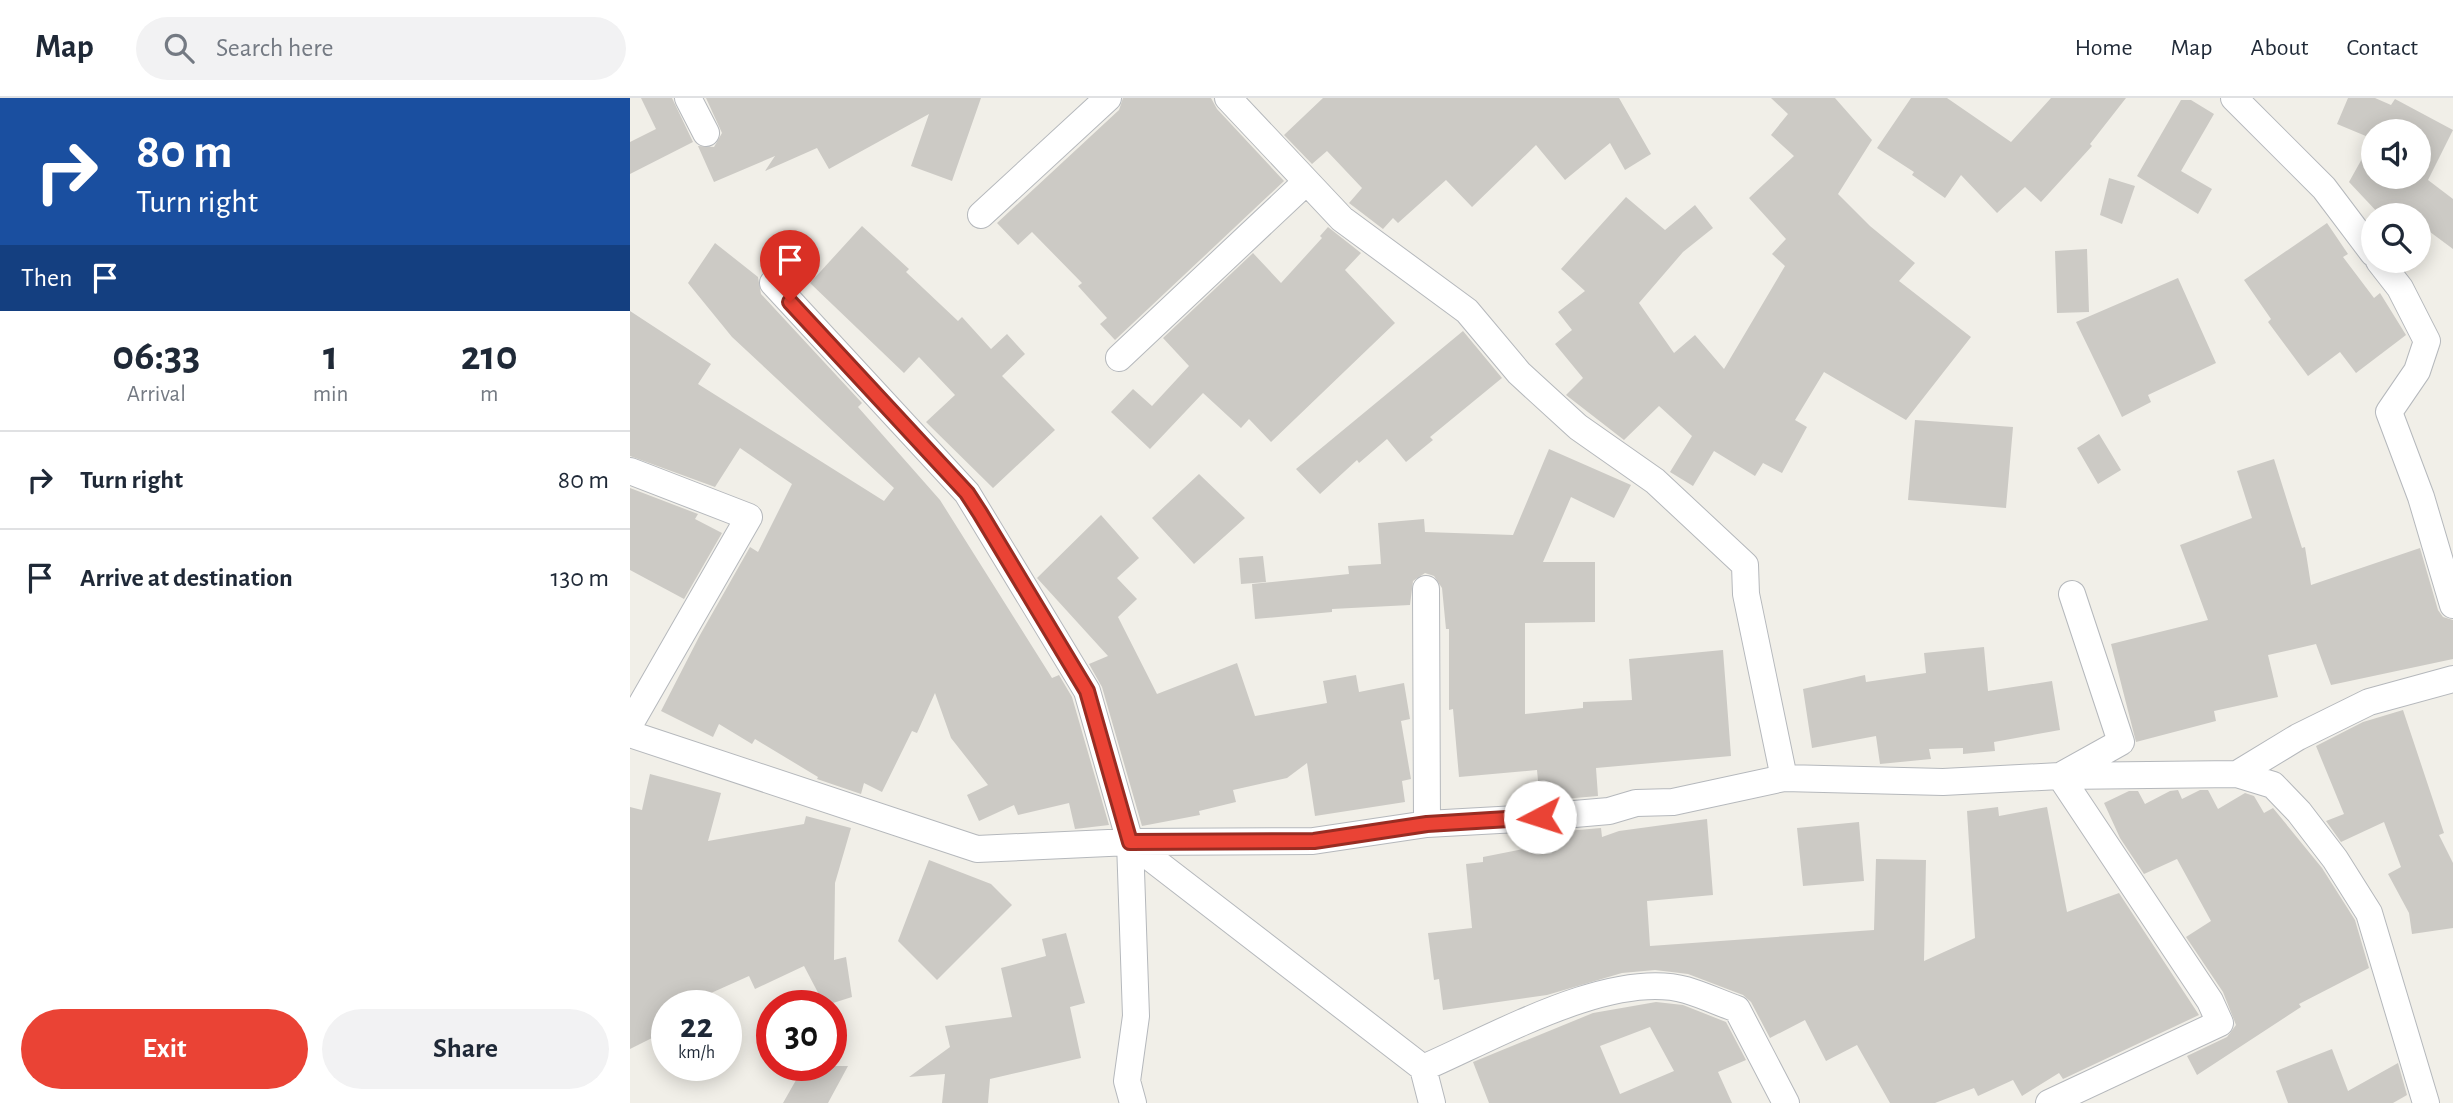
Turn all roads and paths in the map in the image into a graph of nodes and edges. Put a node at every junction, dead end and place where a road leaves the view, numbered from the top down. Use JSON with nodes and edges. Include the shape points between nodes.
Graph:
{"nodes":[{"id":1,"x":688,"y":98,"type":"edge"},
{"id":2,"x":1108,"y":98,"type":"edge"},
{"id":3,"x":1228,"y":98,"type":"edge"},
{"id":4,"x":2234,"y":98,"type":"edge"},
{"id":5,"x":706,"y":133,"type":"dead end"},
{"id":6,"x":1307,"y":182,"type":"junction"},
{"id":7,"x":981,"y":215,"type":"dead end"},
{"id":8,"x":2361,"y":237,"type":"edge"},
{"id":9,"x":2388,"y":273,"type":"edge"},
{"id":10,"x":773,"y":283,"type":"dead end"},
{"id":11,"x":1119,"y":358,"type":"dead end"},
{"id":12,"x":630,"y":471,"type":"edge"},
{"id":13,"x":1426,"y":589,"type":"dead end"},
{"id":14,"x":2072,"y":594,"type":"dead end"},
{"id":15,"x":2453,"y":605,"type":"edge"},
{"id":16,"x":2453,"y":678,"type":"edge"},
{"id":17,"x":630,"y":724,"type":"edge"},
{"id":18,"x":630,"y":734,"type":"edge"},
{"id":19,"x":2237,"y":774,"type":"junction"},
{"id":20,"x":2060,"y":776,"type":"junction"},
{"id":21,"x":1784,"y":778,"type":"junction"},
{"id":22,"x":1427,"y":824,"type":"junction"},
{"id":23,"x":1130,"y":842,"type":"junction"},
{"id":24,"x":1423,"y":1068,"type":"junction"},
{"id":25,"x":1130,"y":1092,"type":"edge"},
{"id":26,"x":1110,"y":1103,"type":"edge"},
{"id":27,"x":1432,"y":1103,"type":"edge"},
{"id":28,"x":1786,"y":1103,"type":"edge"},
{"id":29,"x":2049,"y":1103,"type":"edge"},
{"id":30,"x":2426,"y":1103,"type":"edge"}],
"edges":[{"from":1,"to":5,"type":"street"},
{"from":2,"to":7,"type":"street"},
{"from":3,"to":6,"type":"street"},
{"from":4,"to":8,"type":"street","via":[[2324,188]]},
{"from":6,"to":11,"type":"street"},
{"from":6,"to":21,"type":"street","via":[[1342,219],[1467,312],[1520,373],[1578,427],[1655,481],[1745,565],[1745,594]]},
{"from":9,"to":15,"type":"street","via":[[2427,341],[2417,371],[2389,412],[2421,497]]},
{"from":10,"to":23,"type":"street","via":[[974,504],[1087,691]]},
{"from":12,"to":17,"type":"street","via":[[749,517]]},
{"from":13,"to":22,"type":"street"},
{"from":14,"to":20,"type":"street","via":[[2121,742]]},
{"from":16,"to":19,"type":"street","via":[[2370,702]]},
{"from":18,"to":23,"type":"street","via":[[977,849]]},
{"from":19,"to":20,"type":"street"},
{"from":19,"to":30,"type":"street","via":[[2273,785],[2299,812],[2369,912]]},
{"from":20,"to":21,"type":"street","via":[[1943,782]]},
{"from":20,"to":29,"type":"street","via":[[2210,1001],[2220,1024]]},
{"from":21,"to":22,"type":"street","via":[[1609,811]]},
{"from":22,"to":23,"type":"street","via":[[1314,841]]},
{"from":23,"to":24,"type":"street"},
{"from":23,"to":25,"type":"street","via":[[1136,1016]]},
{"from":24,"to":27,"type":"street"},
{"from":24,"to":28,"type":"street","via":[[1592,995],[1632,986],[1685,989],[1737,1009]]},
{"from":25,"to":26,"type":"street"}]}
